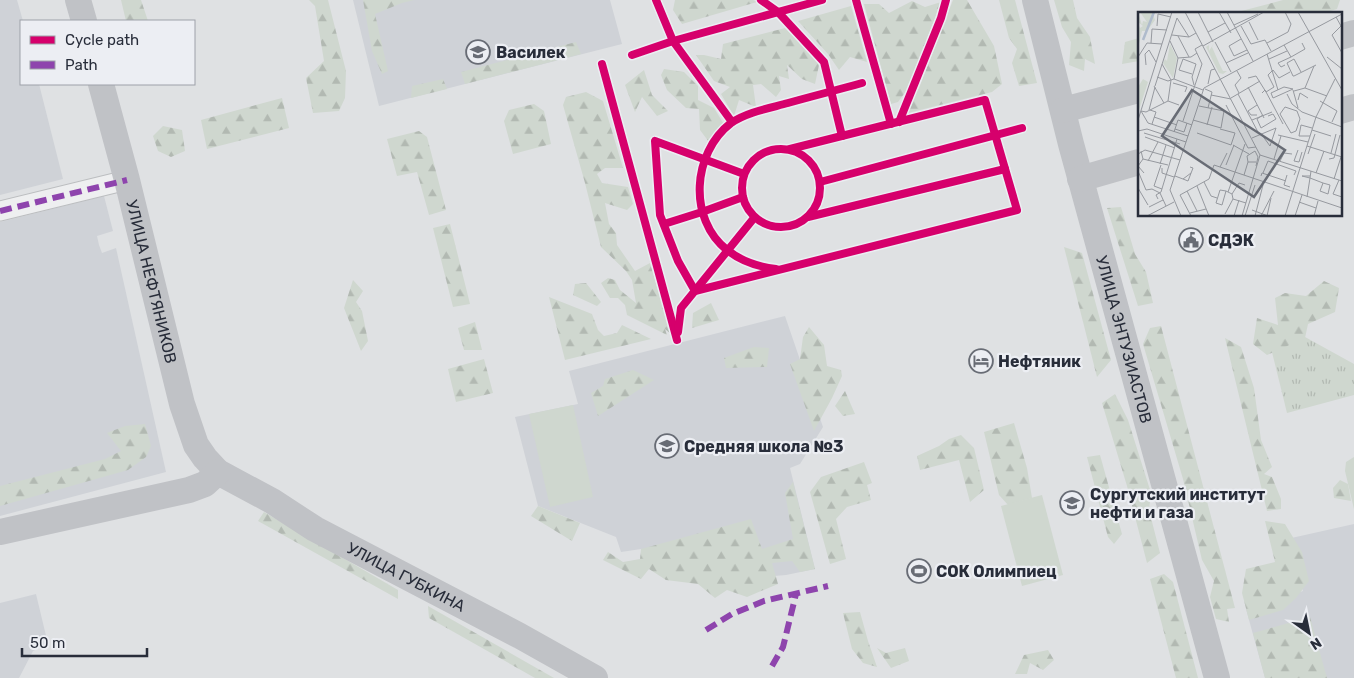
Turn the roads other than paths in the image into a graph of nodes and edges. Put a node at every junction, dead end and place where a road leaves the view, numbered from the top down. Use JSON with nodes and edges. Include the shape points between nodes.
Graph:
{"nodes":[{"id":1,"x":78,"y":0,"type":"edge"},
{"id":2,"x":1035,"y":0,"type":"edge"},
{"id":3,"x":84,"y":20,"type":"edge"},
{"id":4,"x":101,"y":85,"type":"edge"},
{"id":5,"x":1138,"y":90,"type":"edge"},
{"id":6,"x":1063,"y":110,"type":"junction"},
{"id":7,"x":1138,"y":162,"type":"edge"},
{"id":8,"x":1080,"y":179,"type":"junction"},
{"id":9,"x":127,"y":180,"type":"junction"},
{"id":10,"x":0,"y":211,"type":"edge"},
{"id":11,"x":218,"y":472,"type":"junction"},
{"id":12,"x":0,"y":532,"type":"edge"},
{"id":13,"x":595,"y":678,"type":"edge"},
{"id":14,"x":1217,"y":678,"type":"edge"}],
"edges":[{"from":1,"to":3,"type":"main road"},
{"from":2,"to":6,"type":"main road","name":"УЛИЦА ЭНТУЗИАСТОВ"},
{"from":4,"to":9,"type":"main road","name":"УЛИЦА НЕФТЯНИКОВ"},
{"from":5,"to":6,"type":"main road"},
{"from":6,"to":8,"type":"main road","name":"УЛИЦА ЭНТУЗИАСТОВ"},
{"from":7,"to":8,"type":"main road"},
{"from":8,"to":14,"type":"main road","name":"УЛИЦА ЭНТУЗИАСТОВ"},
{"from":9,"to":10,"type":"street"},
{"from":9,"to":11,"type":"main road","name":"УЛИЦА НЕФТЯНИКОВ","via":[[182,404],[196,445]]},
{"from":11,"to":12,"type":"main road","via":[[205,484],[189,490]]},
{"from":11,"to":13,"type":"main road","name":"УЛИЦА ГУБКИНА","via":[[315,529]]}]}
